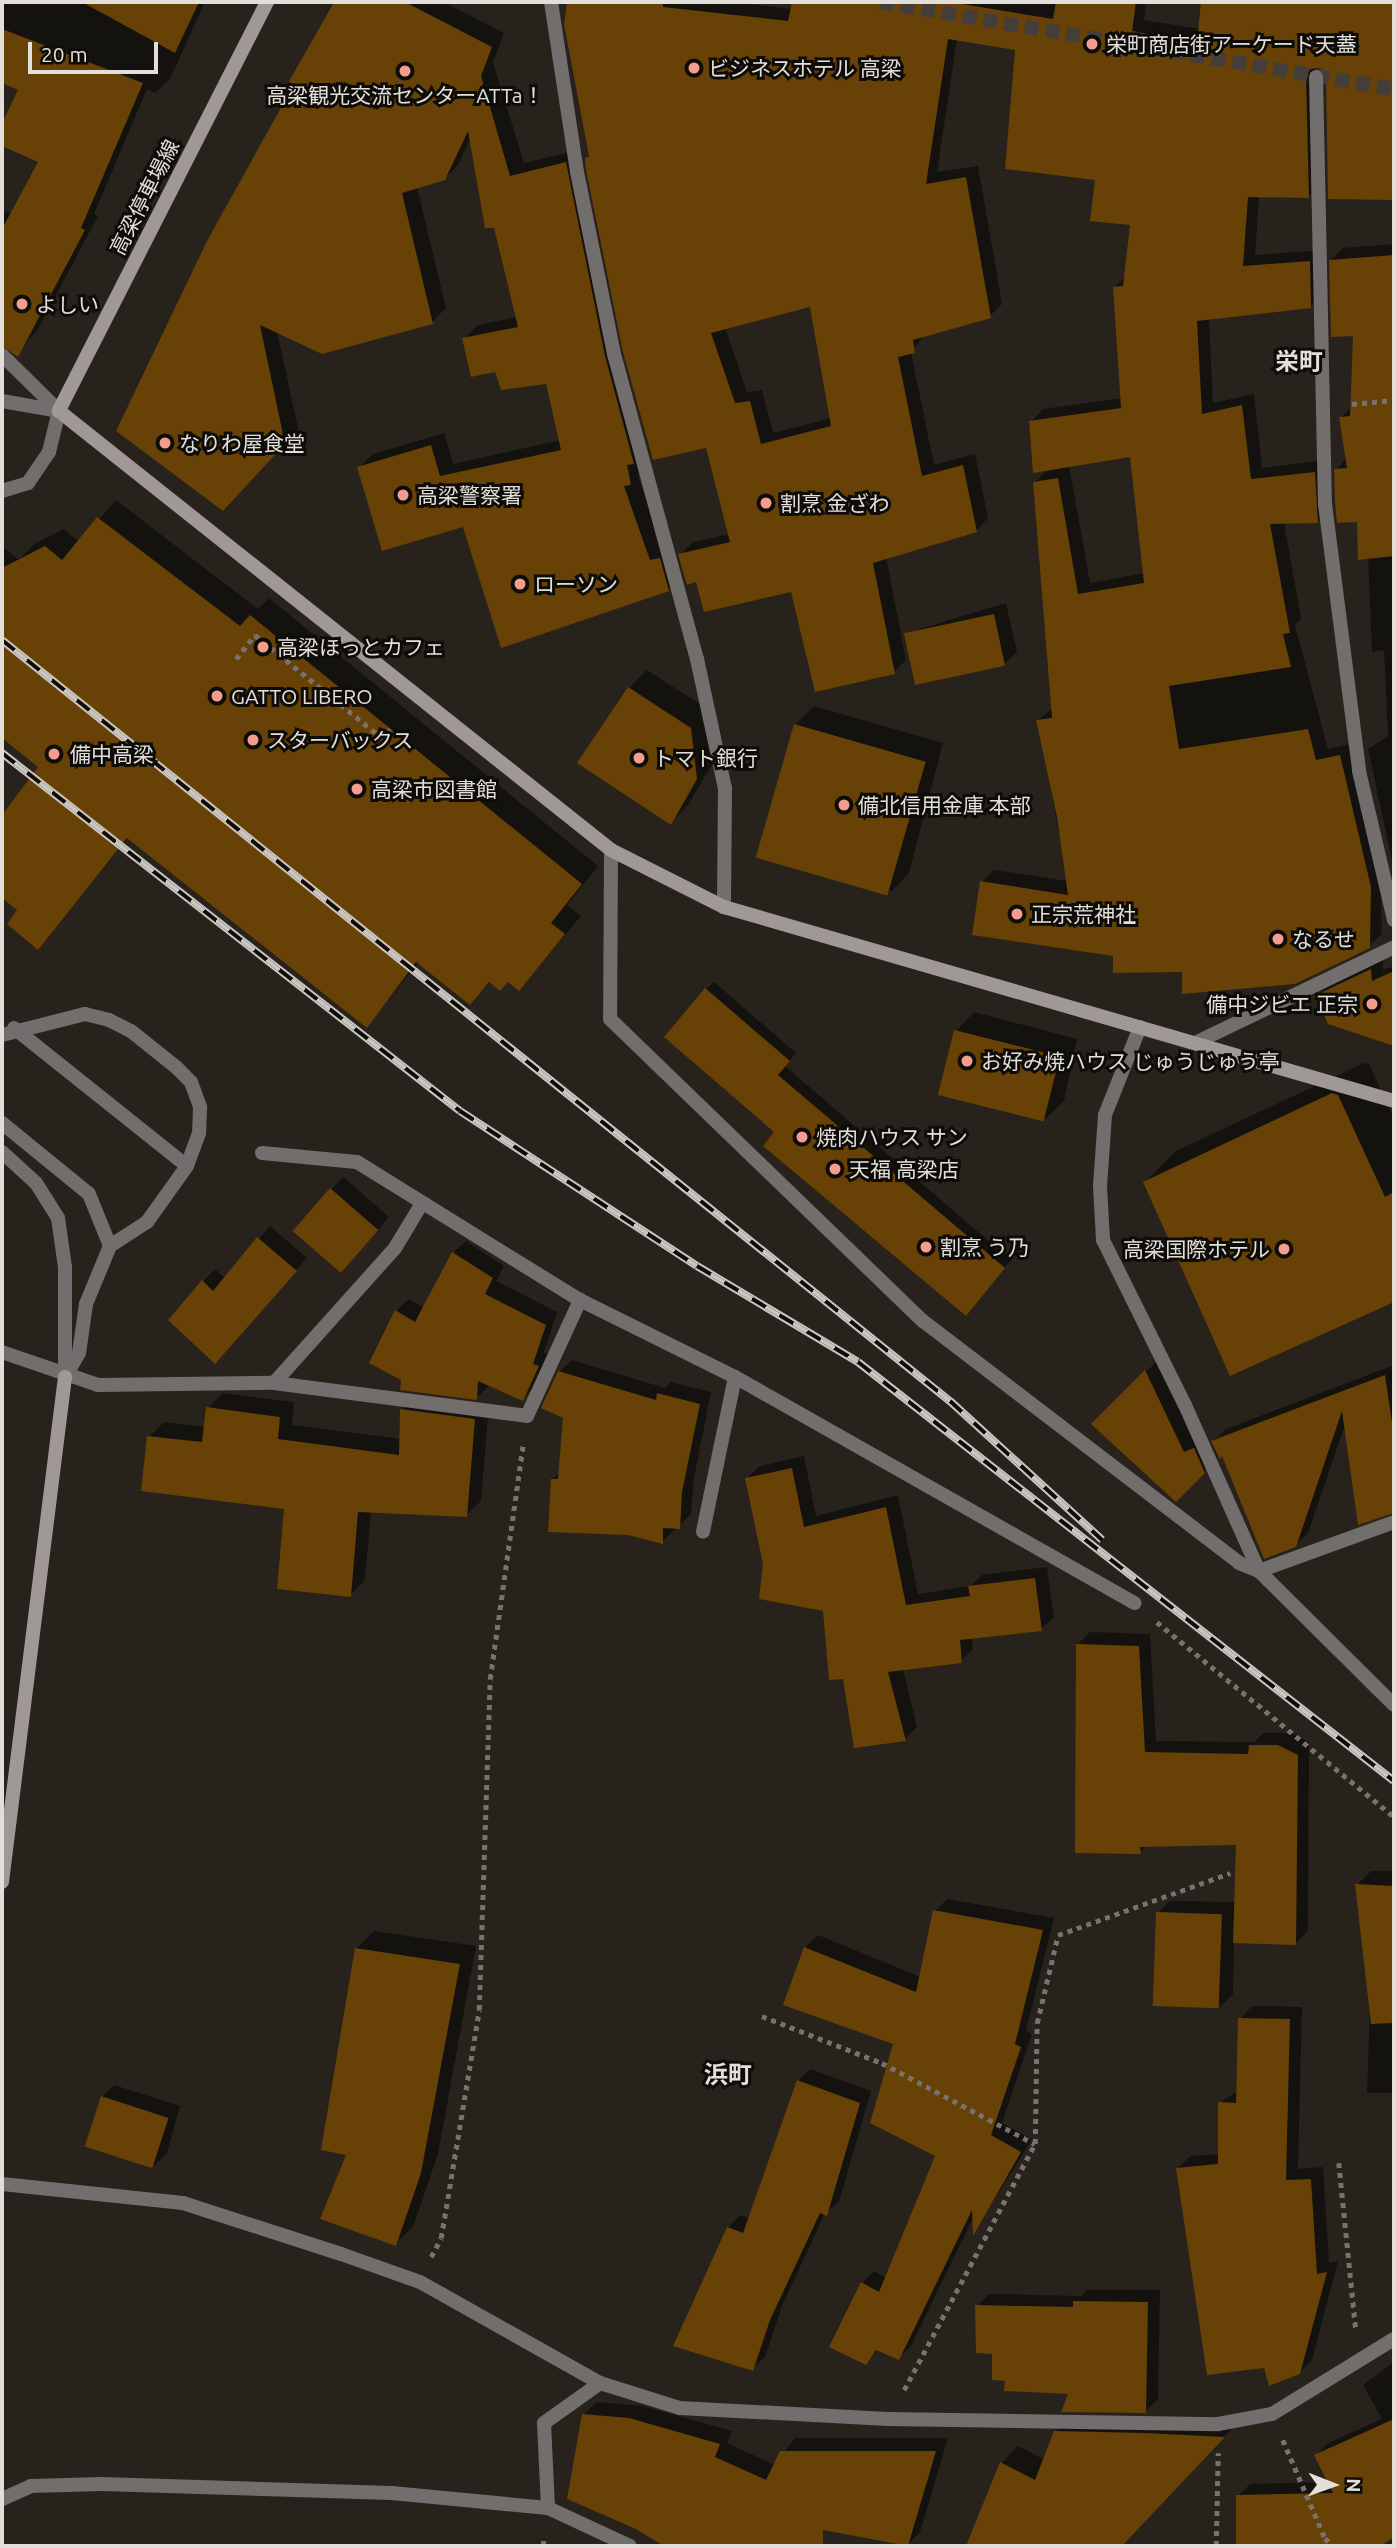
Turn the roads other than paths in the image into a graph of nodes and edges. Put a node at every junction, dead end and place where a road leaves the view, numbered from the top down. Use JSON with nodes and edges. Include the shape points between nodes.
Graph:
{"nodes":[{"id":1,"x":267,"y":2,"type":"edge"},
{"id":2,"x":551,"y":2,"type":"edge"},
{"id":3,"x":1316,"y":77,"type":"dead end"},
{"id":4,"x":2,"y":355,"type":"edge"},
{"id":5,"x":2,"y":401,"type":"edge"},
{"id":6,"x":59,"y":411,"type":"junction"},
{"id":7,"x":2,"y":491,"type":"edge"},
{"id":8,"x":611,"y":850,"type":"junction"},
{"id":9,"x":724,"y":907,"type":"junction"},
{"id":10,"x":1394,"y":920,"type":"edge"},
{"id":11,"x":1394,"y":947,"type":"edge"},
{"id":12,"x":1140,"y":1027,"type":"junction"},
{"id":13,"x":8,"y":1031,"type":"edge"},
{"id":14,"x":1197,"y":1042,"type":"junction"},
{"id":15,"x":1394,"y":1101,"type":"edge"},
{"id":16,"x":2,"y":1124,"type":"edge"},
{"id":17,"x":2,"y":1152,"type":"edge"},
{"id":18,"x":262,"y":1153,"type":"dead end"},
{"id":19,"x":187,"y":1166,"type":"junction"},
{"id":20,"x":421,"y":1205,"type":"junction"},
{"id":21,"x":110,"y":1246,"type":"junction"},
{"id":22,"x":580,"y":1300,"type":"junction"},
{"id":23,"x":2,"y":1352,"type":"edge"},
{"id":24,"x":65,"y":1377,"type":"junction"},
{"id":25,"x":735,"y":1377,"type":"junction"},
{"id":26,"x":274,"y":1383,"type":"junction"},
{"id":27,"x":1394,"y":1522,"type":"edge"},
{"id":28,"x":704,"y":1532,"type":"dead end"},
{"id":29,"x":1258,"y":1571,"type":"junction"},
{"id":30,"x":1134,"y":1603,"type":"road end"},
{"id":31,"x":1394,"y":1705,"type":"edge"},
{"id":32,"x":2,"y":1882,"type":"edge"},
{"id":33,"x":2,"y":2184,"type":"edge"},
{"id":34,"x":1394,"y":2339,"type":"edge"},
{"id":35,"x":600,"y":2383,"type":"junction"},
{"id":36,"x":2,"y":2499,"type":"edge"},
{"id":37,"x":548,"y":2508,"type":"junction"},
{"id":38,"x":630,"y":2546,"type":"edge"}],
"edges":[{"from":1,"to":6,"type":"street","name":"高梁停車場線"},
{"from":2,"to":9,"type":"street","via":[[572,146],[614,354],[697,659],[725,788]]},
{"from":3,"to":10,"type":"street","via":[[1325,504],[1359,772]]},
{"from":4,"to":6,"type":"street"},
{"from":5,"to":6,"type":"street"},
{"from":6,"to":7,"type":"street","via":[[49,452],[28,484]]},
{"from":6,"to":8,"type":"street"},
{"from":8,"to":9,"type":"street"},
{"from":8,"to":29,"type":"street","via":[[610,1019],[923,1321],[1238,1563]]},
{"from":9,"to":12,"type":"street"},
{"from":11,"to":14,"type":"street"},
{"from":12,"to":14,"type":"street"},
{"from":12,"to":29,"type":"street","via":[[1105,1115],[1100,1186],[1103,1240],[1185,1405]]},
{"from":13,"to":19,"type":"street"},
{"from":13,"to":19,"type":"street","via":[[85,1014],[131,1031],[191,1082],[200,1107],[199,1133]]},
{"from":14,"to":15,"type":"street"},
{"from":16,"to":21,"type":"street","via":[[89,1194]]},
{"from":17,"to":24,"type":"street","via":[[36,1183],[58,1218],[65,1267]]},
{"from":18,"to":20,"type":"street","via":[[357,1161]]},
{"from":19,"to":21,"type":"street","via":[[147,1222]]},
{"from":20,"to":22,"type":"street"},
{"from":20,"to":26,"type":"street","via":[[395,1248]]},
{"from":21,"to":24,"type":"street","via":[[86,1304],[79,1353]]},
{"from":22,"to":25,"type":"street"},
{"from":22,"to":26,"type":"street","via":[[527,1416]]},
{"from":23,"to":24,"type":"street"},
{"from":24,"to":26,"type":"street","via":[[98,1385]]},
{"from":24,"to":32,"type":"street"},
{"from":25,"to":28,"type":"street"},
{"from":25,"to":30,"type":"street"},
{"from":27,"to":29,"type":"street"},
{"from":29,"to":31,"type":"street"},
{"from":33,"to":35,"type":"street","via":[[183,2203],[420,2282]]},
{"from":34,"to":35,"type":"street","via":[[1272,2414],[1219,2424],[888,2419],[680,2408]]},
{"from":35,"to":37,"type":"street","via":[[544,2423]]},
{"from":36,"to":37,"type":"street","via":[[31,2486],[115,2484],[392,2493]]},
{"from":37,"to":38,"type":"street"}]}
